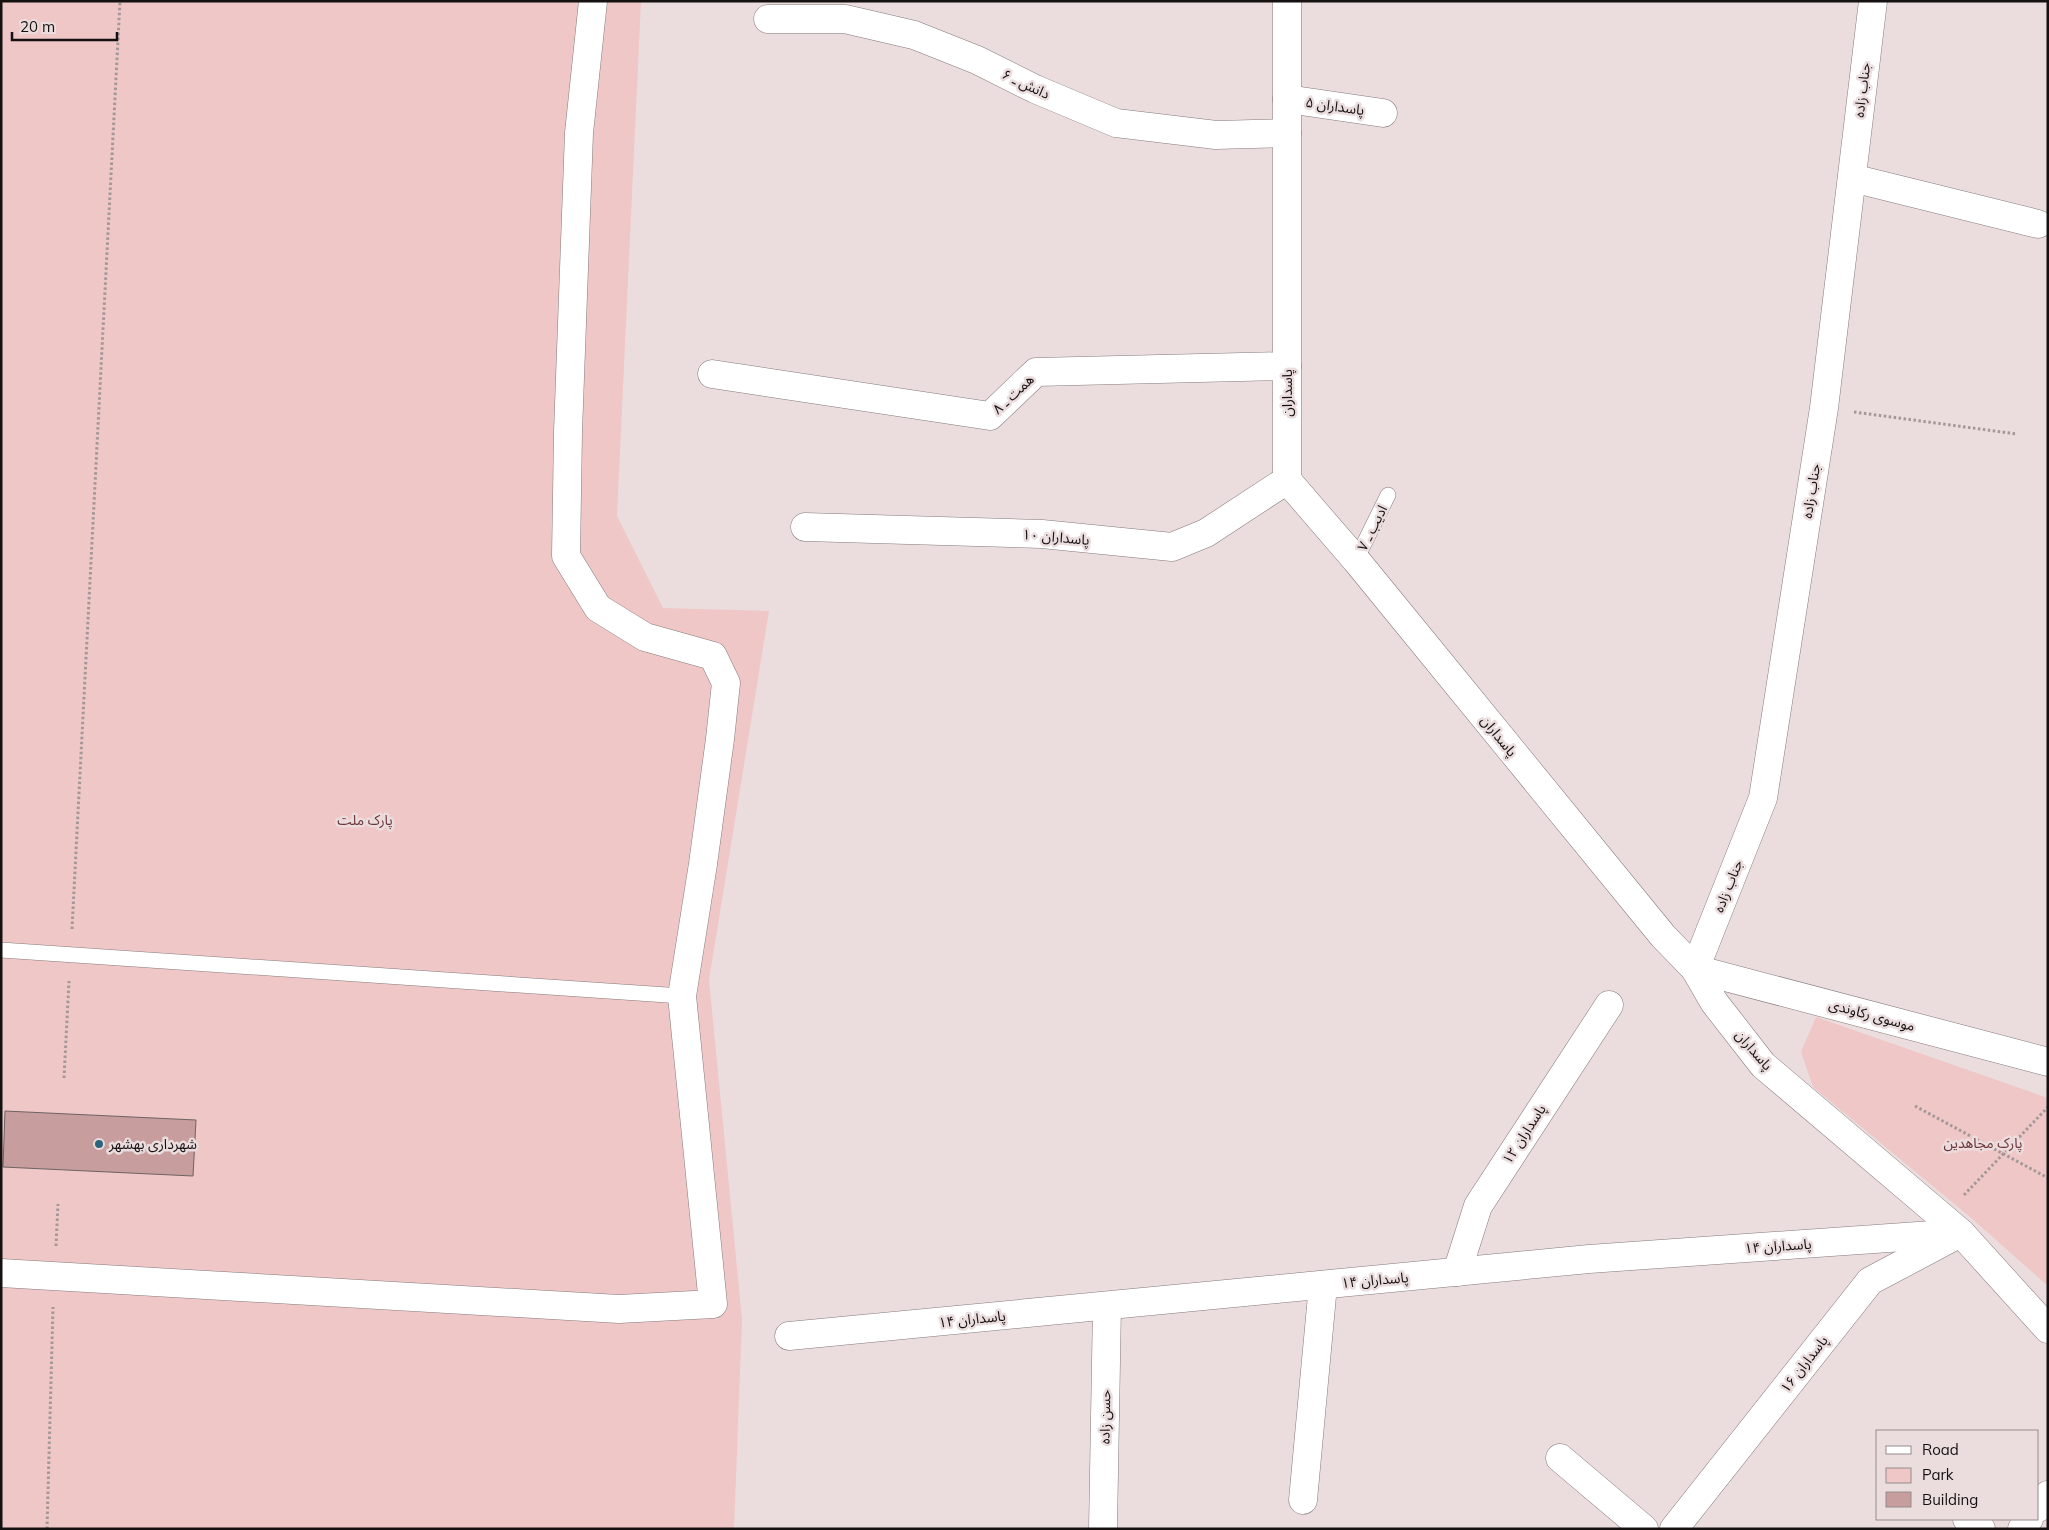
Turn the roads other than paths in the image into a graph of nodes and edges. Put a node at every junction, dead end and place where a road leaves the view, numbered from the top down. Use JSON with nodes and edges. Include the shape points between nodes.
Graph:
{"nodes":[{"id":1,"x":593,"y":1,"type":"edge"},
{"id":2,"x":1287,"y":1,"type":"edge"},
{"id":3,"x":1873,"y":1,"type":"edge"},
{"id":4,"x":768,"y":19,"type":"dead end"},
{"id":5,"x":1287,"y":99,"type":"junction"},
{"id":6,"x":1383,"y":113,"type":"dead end"},
{"id":7,"x":1287,"y":133,"type":"junction"},
{"id":8,"x":1852,"y":178,"type":"junction"},
{"id":9,"x":2038,"y":224,"type":"dead end"},
{"id":10,"x":1287,"y":366,"type":"junction"},
{"id":11,"x":712,"y":374,"type":"dead end"},
{"id":12,"x":1287,"y":480,"type":"junction"},
{"id":13,"x":1388,"y":495,"type":"dead end"},
{"id":14,"x":805,"y":527,"type":"dead end"},
{"id":15,"x":1356,"y":560,"type":"junction"},
{"id":16,"x":1,"y":950,"type":"edge"},
{"id":17,"x":1695,"y":969,"type":"junction"},
{"id":18,"x":682,"y":996,"type":"junction"},
{"id":19,"x":1609,"y":1005,"type":"dead end"},
{"id":20,"x":2046,"y":1058,"type":"edge"},
{"id":21,"x":1952,"y":1225,"type":"junction"},
{"id":22,"x":1458,"y":1272,"type":"junction"},
{"id":23,"x":1,"y":1273,"type":"edge"},
{"id":24,"x":1323,"y":1285,"type":"junction"},
{"id":25,"x":1107,"y":1306,"type":"junction"},
{"id":26,"x":2048,"y":1329,"type":"edge"},
{"id":27,"x":789,"y":1336,"type":"dead end"},
{"id":28,"x":1560,"y":1458,"type":"dead end"},
{"id":29,"x":2048,"y":1495,"type":"edge"},
{"id":30,"x":1303,"y":1500,"type":"dead end"},
{"id":31,"x":2039,"y":1507,"type":"edge"},
{"id":32,"x":1968,"y":1520,"type":"edge"},
{"id":33,"x":1103,"y":1529,"type":"edge"},
{"id":34,"x":1644,"y":1529,"type":"edge"},
{"id":35,"x":1674,"y":1529,"type":"edge"},
{"id":36,"x":1980,"y":1529,"type":"edge"}],
"edges":[{"from":1,"to":18,"type":"street","via":[[579,133],[566,556],[598,608],[645,637],[713,656],[726,682]]},
{"from":2,"to":5,"type":"street","name":"پاسداران"},
{"from":3,"to":8,"type":"street","name":"جناب زاده"},
{"from":4,"to":7,"type":"street","name":"دانش ـ ۶","via":[[846,19],[914,35],[1116,123],[1216,135]]},
{"from":5,"to":6,"type":"street","name":"پاسداران ۵"},
{"from":5,"to":7,"type":"street","name":"پاسداران"},
{"from":7,"to":10,"type":"street","name":"پاسداران"},
{"from":8,"to":9,"type":"street"},
{"from":8,"to":17,"type":"street","name":"جناب زاده","via":[[1824,408],[1762,798]]},
{"from":10,"to":11,"type":"street","name":"همت ـ ۸","via":[[1036,372],[990,416]]},
{"from":10,"to":12,"type":"street","name":"پاسداران"},
{"from":12,"to":14,"type":"street","name":"پاسداران ۱۰","via":[[1206,533],[1172,547],[1042,534]]},
{"from":12,"to":15,"type":"street","name":"پاسداران"},
{"from":13,"to":15,"type":"lane","name":"ادیب ـ ۷"},
{"from":15,"to":17,"type":"street","name":"پاسداران","via":[[1663,936]]},
{"from":16,"to":18,"type":"lane"},
{"from":17,"to":20,"type":"street","name":"موسوی رکاوندی"},
{"from":17,"to":21,"type":"street","name":"پاسداران","via":[[1714,1002],[1764,1065]]},
{"from":18,"to":23,"type":"street","via":[[713,1304],[619,1309]]},
{"from":19,"to":22,"type":"street","name":"پاسداران ۱۲","via":[[1478,1206]]},
{"from":21,"to":22,"type":"street","name":"پاسداران ۱۴"},
{"from":21,"to":26,"type":"street","name":"پاسداران"},
{"from":21,"to":35,"type":"street","name":"پاسداران ۱۶","via":[[1870,1281]]},
{"from":22,"to":24,"type":"street","name":"پاسداران ۱۴"},
{"from":24,"to":25,"type":"street","name":"پاسداران ۱۴"},
{"from":24,"to":30,"type":"street"},
{"from":25,"to":27,"type":"street","name":"پاسداران ۱۴"},
{"from":25,"to":33,"type":"street","name":"حسن زاده"},
{"from":28,"to":34,"type":"street"},
{"from":29,"to":31,"type":"street"},
{"from":32,"to":36,"type":"street"}]}
